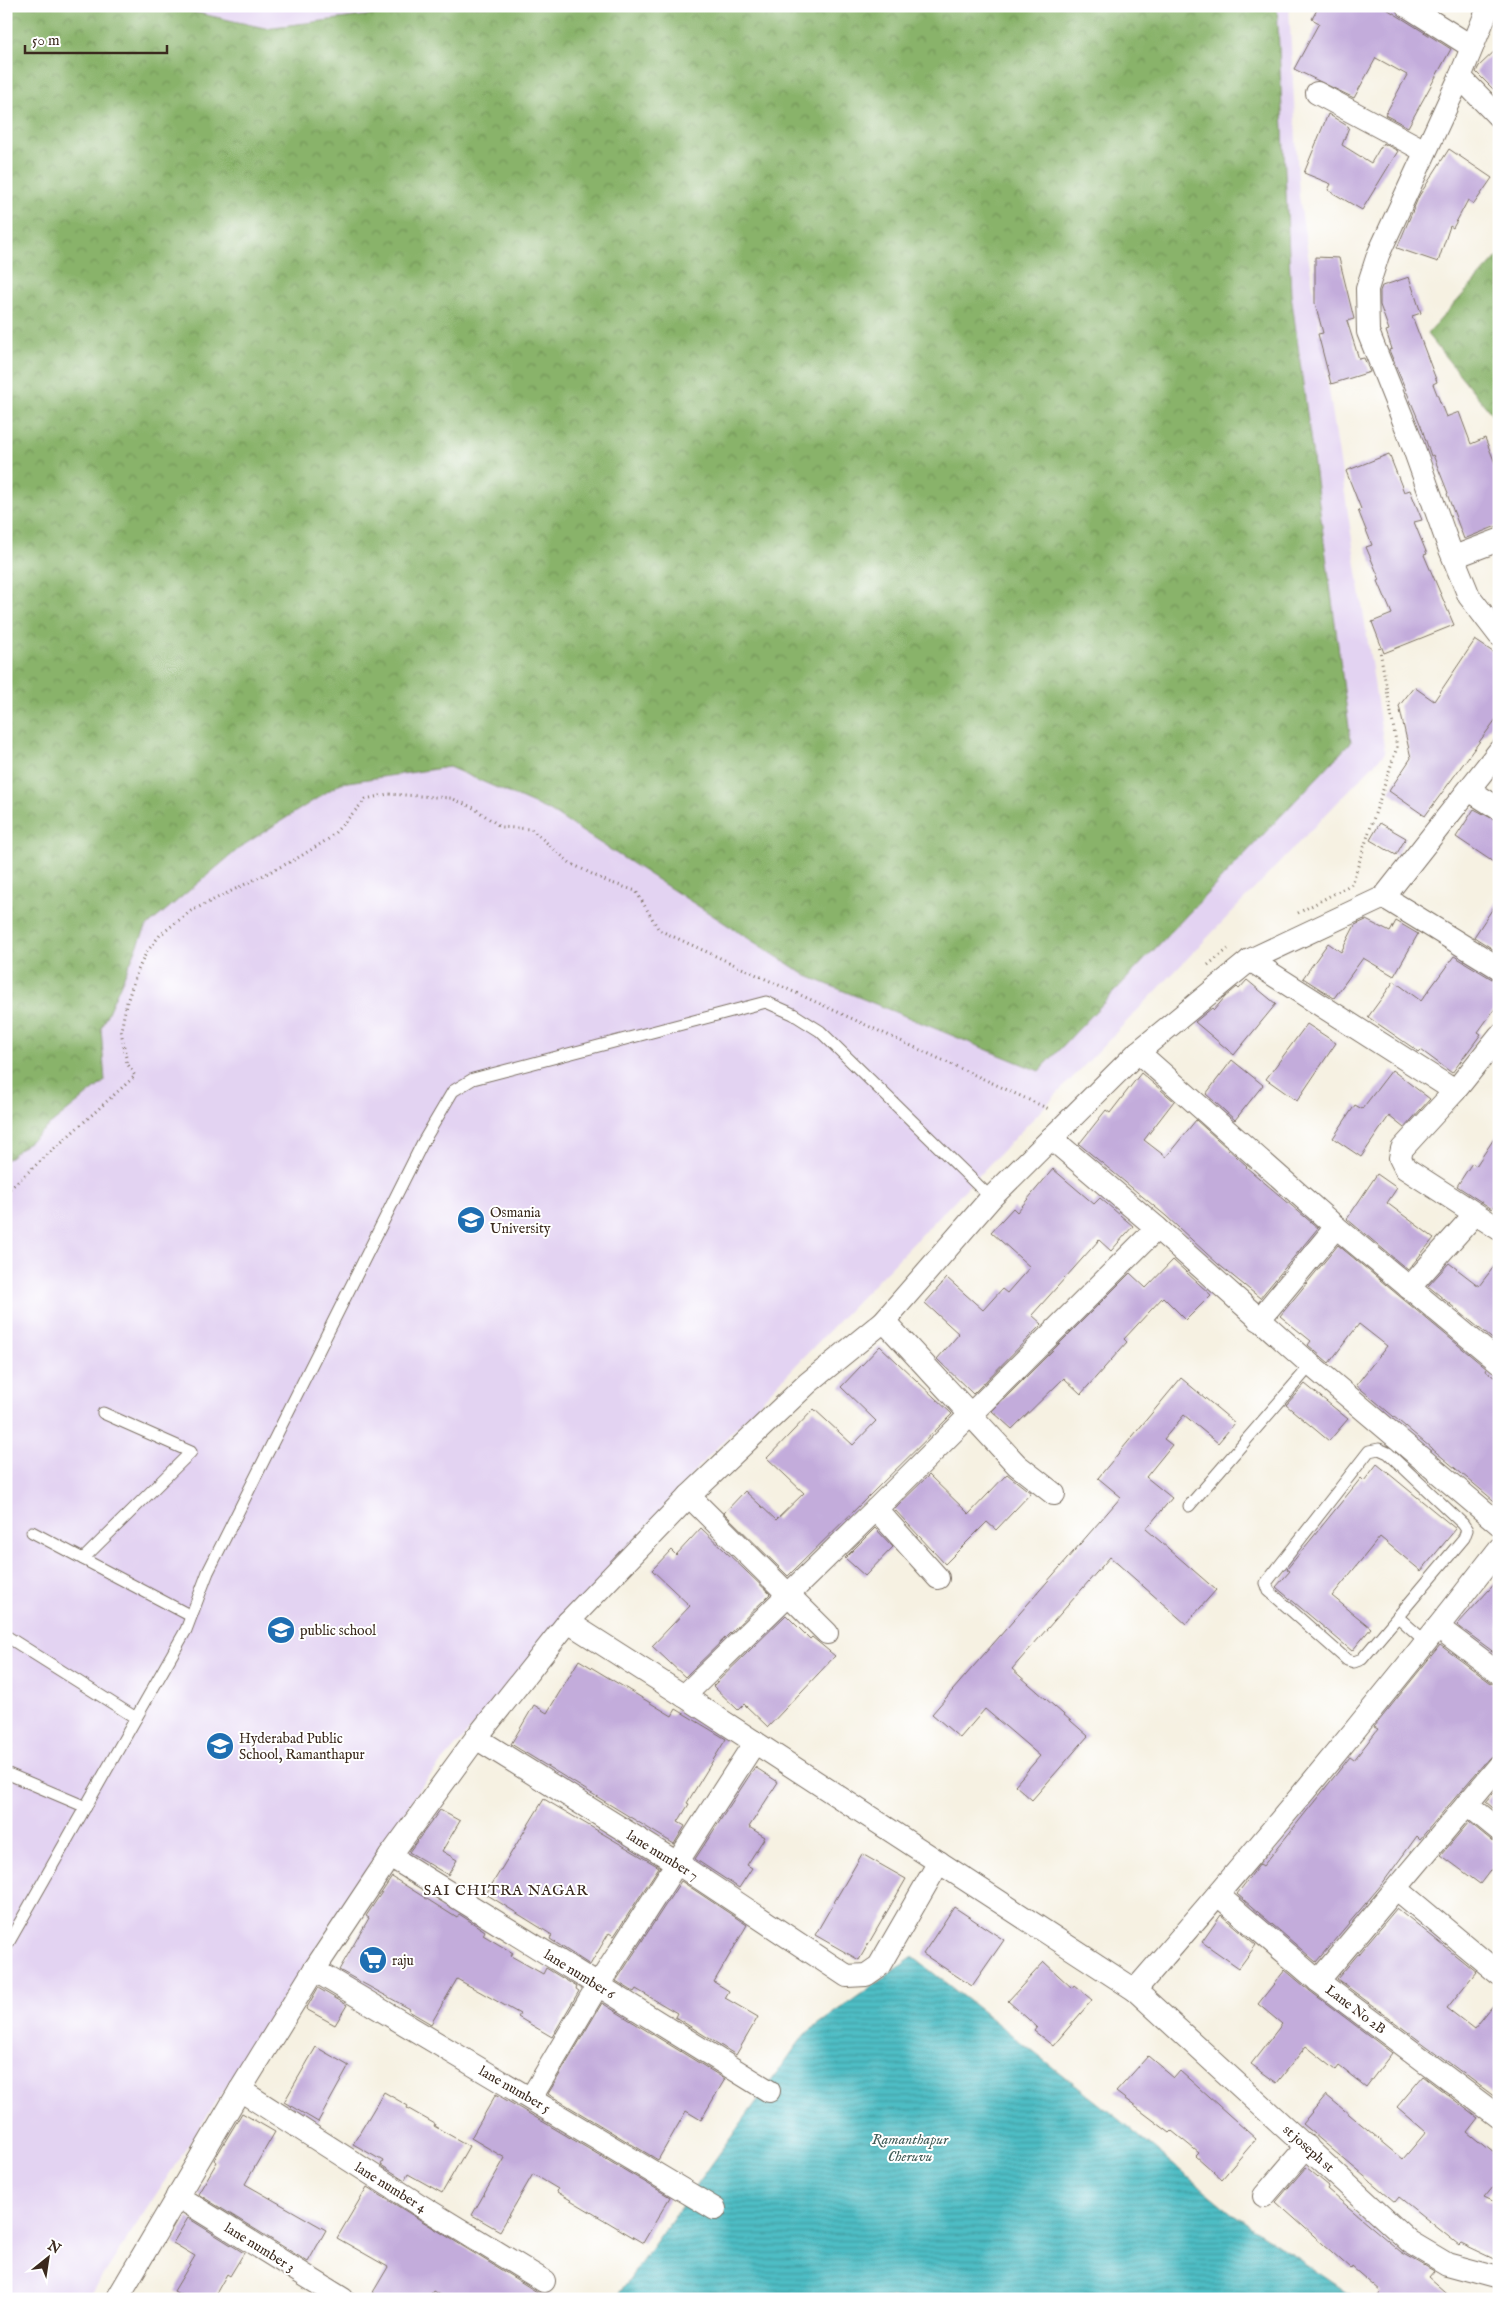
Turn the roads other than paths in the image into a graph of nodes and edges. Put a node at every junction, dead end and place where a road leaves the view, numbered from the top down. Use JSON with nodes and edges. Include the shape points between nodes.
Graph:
{"nodes":[{"id":1,"x":1407,"y":6,"type":"edge"},
{"id":2,"x":1489,"y":6,"type":"edge"},
{"id":3,"x":1472,"y":48,"type":"junction"},
{"id":4,"x":1460,"y":77,"type":"junction"},
{"id":5,"x":1317,"y":93,"type":"dead end"},
{"id":6,"x":1499,"y":117,"type":"edge"},
{"id":7,"x":1425,"y":150,"type":"junction"},
{"id":8,"x":1499,"y":540,"type":"edge"},
{"id":9,"x":1454,"y":557,"type":"junction"},
{"id":10,"x":1499,"y":635,"type":"edge"},
{"id":11,"x":1499,"y":751,"type":"edge"},
{"id":12,"x":1469,"y":790,"type":"junction"},
{"id":13,"x":1499,"y":809,"type":"edge"},
{"id":14,"x":1384,"y":897,"type":"junction"},
{"id":15,"x":1250,"y":960,"type":"junction"},
{"id":16,"x":1499,"y":968,"type":"edge"},
{"id":17,"x":1499,"y":1036,"type":"edge"},
{"id":18,"x":1138,"y":1052,"type":"junction"},
{"id":19,"x":1455,"y":1091,"type":"junction"},
{"id":20,"x":1051,"y":1138,"type":"junction"},
{"id":21,"x":992,"y":1198,"type":"junction"},
{"id":22,"x":1475,"y":1214,"type":"junction"},
{"id":23,"x":1497,"y":1225,"type":"edge"},
{"id":24,"x":1336,"y":1227,"type":"junction"},
{"id":25,"x":1157,"y":1228,"type":"junction"},
{"id":26,"x":1409,"y":1288,"type":"junction"},
{"id":27,"x":1259,"y":1320,"type":"junction"},
{"id":28,"x":884,"y":1321,"type":"junction"},
{"id":29,"x":1498,"y":1361,"type":"edge"},
{"id":30,"x":1311,"y":1365,"type":"junction"},
{"id":31,"x":103,"y":1413,"type":"dead end"},
{"id":32,"x":972,"y":1414,"type":"junction"},
{"id":33,"x":1054,"y":1494,"type":"dead end"},
{"id":34,"x":689,"y":1496,"type":"junction"},
{"id":35,"x":1189,"y":1506,"type":"dead end"},
{"id":36,"x":876,"y":1509,"type":"junction"},
{"id":37,"x":1499,"y":1524,"type":"edge"},
{"id":38,"x":32,"y":1532,"type":"dead end"},
{"id":39,"x":1499,"y":1549,"type":"edge"},
{"id":40,"x":83,"y":1559,"type":"junction"},
{"id":41,"x":938,"y":1578,"type":"dead end"},
{"id":42,"x":789,"y":1593,"type":"junction"},
{"id":43,"x":191,"y":1616,"type":"junction"},
{"id":44,"x":1398,"y":1617,"type":"junction"},
{"id":45,"x":568,"y":1622,"type":"junction"},
{"id":46,"x":827,"y":1633,"type":"dead end"},
{"id":47,"x":1432,"y":1634,"type":"junction"},
{"id":48,"x":6,"y":1636,"type":"edge"},
{"id":49,"x":1499,"y":1673,"type":"edge"},
{"id":50,"x":684,"y":1696,"type":"junction"},
{"id":51,"x":136,"y":1718,"type":"junction"},
{"id":52,"x":476,"y":1738,"type":"junction"},
{"id":53,"x":755,"y":1742,"type":"junction"},
{"id":54,"x":1499,"y":1766,"type":"edge"},
{"id":55,"x":6,"y":1773,"type":"edge"},
{"id":56,"x":1467,"y":1804,"type":"junction"},
{"id":57,"x":86,"y":1807,"type":"junction"},
{"id":58,"x":1499,"y":1830,"type":"edge"},
{"id":59,"x":390,"y":1856,"type":"junction"},
{"id":60,"x":939,"y":1862,"type":"junction"},
{"id":61,"x":677,"y":1863,"type":"junction"},
{"id":62,"x":1397,"y":1889,"type":"junction"},
{"id":63,"x":1218,"y":1895,"type":"junction"},
{"id":64,"x":6,"y":1947,"type":"edge"},
{"id":65,"x":314,"y":1970,"type":"junction"},
{"id":66,"x":1499,"y":1974,"type":"edge"},
{"id":67,"x":1318,"y":1981,"type":"junction"},
{"id":68,"x":598,"y":1985,"type":"junction"},
{"id":69,"x":1134,"y":1990,"type":"junction"},
{"id":70,"x":240,"y":2090,"type":"junction"},
{"id":71,"x":769,"y":2091,"type":"dead end"},
{"id":72,"x":531,"y":2098,"type":"junction"},
{"id":73,"x":1499,"y":2117,"type":"edge"},
{"id":74,"x":1307,"y":2146,"type":"junction"},
{"id":75,"x":176,"y":2196,"type":"junction"},
{"id":76,"x":1264,"y":2196,"type":"dead end"},
{"id":77,"x":715,"y":2209,"type":"dead end"},
{"id":78,"x":1499,"y":2278,"type":"edge"},
{"id":79,"x":544,"y":2281,"type":"dead end"},
{"id":80,"x":117,"y":2299,"type":"edge"},
{"id":81,"x":343,"y":2299,"type":"edge"}],
"edges":[{"from":1,"to":3,"type":"street"},
{"from":2,"to":3,"type":"street"},
{"from":3,"to":4,"type":"street"},
{"from":4,"to":6,"type":"street"},
{"from":4,"to":7,"type":"street"},
{"from":5,"to":7,"type":"street"},
{"from":7,"to":9,"type":"street","via":[[1378,255],[1367,290],[1368,332]]},
{"from":8,"to":9,"type":"street"},
{"from":9,"to":10,"type":"street","via":[[1470,596]]},
{"from":11,"to":12,"type":"street"},
{"from":12,"to":13,"type":"street"},
{"from":12,"to":14,"type":"street"},
{"from":14,"to":15,"type":"street"},
{"from":14,"to":16,"type":"street"},
{"from":15,"to":18,"type":"street"},
{"from":15,"to":19,"type":"street"},
{"from":17,"to":19,"type":"street"},
{"from":18,"to":20,"type":"street"},
{"from":18,"to":24,"type":"street"},
{"from":19,"to":22,"type":"street","via":[[1402,1149],[1400,1158],[1405,1168]]},
{"from":20,"to":21,"type":"street"},
{"from":20,"to":25,"type":"street"},
{"from":21,"to":28,"type":"street"},
{"from":21,"to":43,"type":"lane","via":[[820,1031],[766,1002],[473,1079],[453,1091],[423,1142],[208,1572]]},
{"from":22,"to":23,"type":"street"},
{"from":22,"to":26,"type":"street"},
{"from":24,"to":26,"type":"street"},
{"from":24,"to":27,"type":"street"},
{"from":25,"to":27,"type":"street"},
{"from":25,"to":32,"type":"street"},
{"from":26,"to":29,"type":"street"},
{"from":27,"to":30,"type":"street"},
{"from":28,"to":32,"type":"street"},
{"from":28,"to":34,"type":"street","via":[[808,1383]]},
{"from":30,"to":35,"type":"lane"},
{"from":30,"to":37,"type":"street"},
{"from":31,"to":40,"type":"lane","via":[[191,1452]]},
{"from":32,"to":33,"type":"street","via":[[1017,1465]]},
{"from":32,"to":36,"type":"street"},
{"from":34,"to":42,"type":"street"},
{"from":34,"to":45,"type":"street"},
{"from":36,"to":41,"type":"street"},
{"from":36,"to":42,"type":"street"},
{"from":38,"to":40,"type":"lane"},
{"from":39,"to":47,"type":"street"},
{"from":40,"to":43,"type":"lane"},
{"from":42,"to":46,"type":"street"},
{"from":42,"to":50,"type":"street"},
{"from":43,"to":51,"type":"lane"},
{"from":44,"to":44,"type":"lane","via":[[1464,1538],[1467,1530],[1388,1453],[1379,1449],[1369,1450],[1266,1583],[1270,1592],[1347,1660],[1354,1662],[1362,1659]]},
{"from":44,"to":47,"type":"lane"},
{"from":45,"to":50,"type":"street","name":"st joseph st"},
{"from":45,"to":52,"type":"street"},
{"from":47,"to":49,"type":"street"},
{"from":47,"to":63,"type":"street"},
{"from":48,"to":51,"type":"lane"},
{"from":50,"to":53,"type":"street","name":"st joseph st"},
{"from":51,"to":57,"type":"lane"},
{"from":52,"to":59,"type":"street"},
{"from":52,"to":61,"type":"street","name":"lane number 7"},
{"from":53,"to":60,"type":"street","name":"st joseph st"},
{"from":53,"to":61,"type":"street"},
{"from":54,"to":56,"type":"street"},
{"from":55,"to":57,"type":"lane"},
{"from":56,"to":58,"type":"street"},
{"from":56,"to":62,"type":"street"},
{"from":57,"to":64,"type":"lane"},
{"from":59,"to":65,"type":"street"},
{"from":59,"to":68,"type":"street","name":"lane number 6"},
{"from":60,"to":61,"type":"street","name":"lane number 7","via":[[879,1966],[866,1974],[847,1976]]},
{"from":60,"to":69,"type":"street","name":"st joseph st"},
{"from":61,"to":68,"type":"street"},
{"from":62,"to":66,"type":"street"},
{"from":62,"to":67,"type":"street"},
{"from":63,"to":67,"type":"street","name":"Lane No 2B"},
{"from":63,"to":69,"type":"street"},
{"from":65,"to":70,"type":"street"},
{"from":65,"to":72,"type":"street","name":"lane number 5"},
{"from":67,"to":73,"type":"street","name":"Lane No 2B"},
{"from":68,"to":71,"type":"street","name":"lane number 6"},
{"from":68,"to":72,"type":"street"},
{"from":69,"to":74,"type":"street","name":"st joseph st"},
{"from":70,"to":75,"type":"street"},
{"from":70,"to":79,"type":"street","name":"lane number 4"},
{"from":72,"to":77,"type":"street","name":"lane number 5"},
{"from":74,"to":76,"type":"street"},
{"from":74,"to":78,"type":"street","name":"st joseph st","via":[[1410,2242],[1447,2264]]},
{"from":75,"to":80,"type":"street"},
{"from":75,"to":81,"type":"street","name":"lane number 3"}]}
